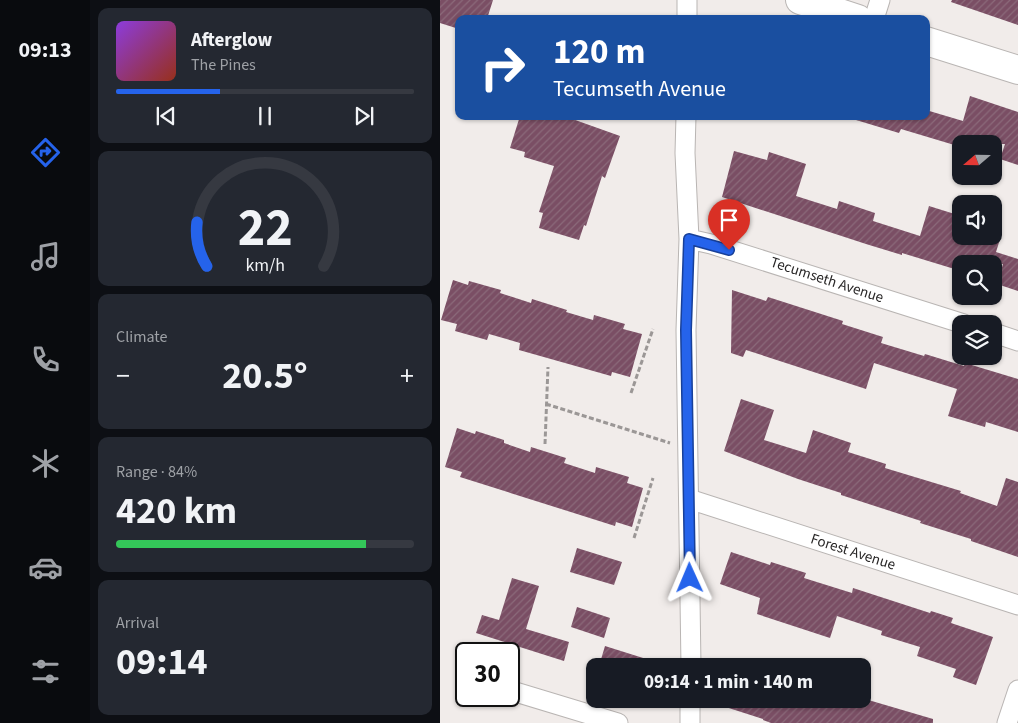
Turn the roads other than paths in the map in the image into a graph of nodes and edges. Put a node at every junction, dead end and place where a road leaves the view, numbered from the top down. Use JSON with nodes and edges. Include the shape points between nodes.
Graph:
{"nodes":[{"id":1,"x":688,"y":0,"type":"edge"},
{"id":2,"x":800,"y":0,"type":"edge"},
{"id":3,"x":880,"y":0,"type":"edge"},
{"id":4,"x":687,"y":15,"type":"edge"},
{"id":5,"x":846,"y":15,"type":"edge"},
{"id":6,"x":875,"y":15,"type":"edge"},
{"id":7,"x":930,"y":42,"type":"edge"},
{"id":8,"x":1018,"y":70,"type":"edge"},
{"id":9,"x":686,"y":120,"type":"edge"},
{"id":10,"x":689,"y":239,"type":"junction"},
{"id":11,"x":952,"y":320,"type":"edge"},
{"id":12,"x":1002,"y":336,"type":"edge"},
{"id":13,"x":1018,"y":341,"type":"edge"},
{"id":14,"x":689,"y":499,"type":"junction"},
{"id":15,"x":1018,"y":605,"type":"edge"},
{"id":16,"x":691,"y":658,"type":"edge"},
{"id":17,"x":1018,"y":690,"type":"edge"},
{"id":18,"x":520,"y":693,"type":"edge"},
{"id":19,"x":690,"y":708,"type":"edge"},
{"id":20,"x":618,"y":723,"type":"edge"},
{"id":21,"x":690,"y":723,"type":"edge"},
{"id":22,"x":1007,"y":723,"type":"edge"}],
"edges":[{"from":1,"to":4,"type":"street"},
{"from":2,"to":5,"type":"main road"},
{"from":3,"to":6,"type":"street"},
{"from":7,"to":8,"type":"main road"},
{"from":9,"to":10,"type":"street"},
{"from":10,"to":11,"type":"street","name":"Tecumseth Avenue"},
{"from":10,"to":14,"type":"street","via":[[686,330]]},
{"from":12,"to":13,"type":"street"},
{"from":14,"to":15,"type":"street","name":"Forest Avenue"},
{"from":14,"to":16,"type":"street"},
{"from":17,"to":22,"type":"street"},
{"from":18,"to":20,"type":"street"},
{"from":19,"to":21,"type":"street"}]}
